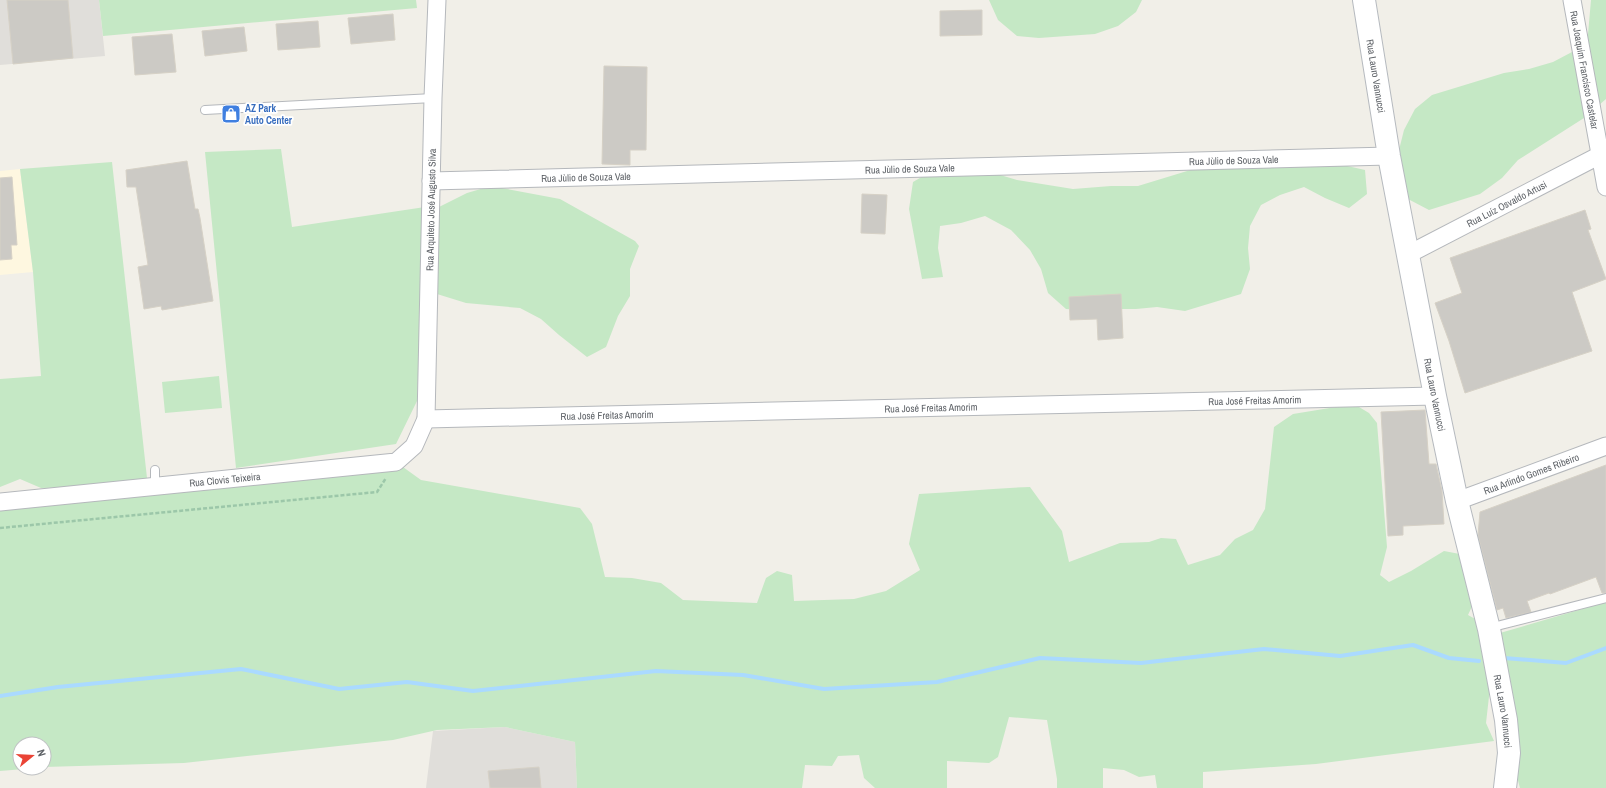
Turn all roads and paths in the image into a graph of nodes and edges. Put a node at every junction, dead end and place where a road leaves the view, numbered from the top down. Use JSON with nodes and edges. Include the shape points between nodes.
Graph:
{"nodes":[{"id":1,"x":437,"y":0,"type":"edge"},
{"id":2,"x":1364,"y":0,"type":"edge"},
{"id":3,"x":1572,"y":0,"type":"edge"},
{"id":4,"x":433,"y":98,"type":"junction"},
{"id":5,"x":205,"y":110,"type":"dead end"},
{"id":6,"x":1603,"y":153,"type":"edge"},
{"id":7,"x":1389,"y":156,"type":"junction"},
{"id":8,"x":431,"y":181,"type":"junction"},
{"id":9,"x":1606,"y":187,"type":"edge"},
{"id":10,"x":1407,"y":256,"type":"junction"},
{"id":11,"x":1435,"y":396,"type":"junction"},
{"id":12,"x":426,"y":419,"type":"junction"},
{"id":13,"x":1606,"y":446,"type":"edge"},
{"id":14,"x":396,"y":462,"type":"junction"},
{"id":15,"x":1457,"y":501,"type":"junction"},
{"id":16,"x":0,"y":502,"type":"edge"},
{"id":17,"x":0,"y":528,"type":"edge"},
{"id":18,"x":1606,"y":598,"type":"edge"},
{"id":19,"x":1489,"y":629,"type":"junction"},
{"id":20,"x":1505,"y":788,"type":"edge"}],
"edges":[{"from":1,"to":4,"type":"street","name":"Rua Arquiteto José Augusto Silva"},
{"from":2,"to":7,"type":"street","name":"Rua Lauro Vannucci"},
{"from":3,"to":6,"type":"street","name":"Rua Joaquim Francisco Castelar"},
{"from":4,"to":5,"type":"lane"},
{"from":4,"to":8,"type":"street","name":"Rua Arquiteto José Augusto Silva"},
{"from":6,"to":9,"type":"street","name":"Rua Joaquim Francisco Castelar"},
{"from":6,"to":10,"type":"street","name":"Rua Luíz Osvaldo Artusi"},
{"from":7,"to":8,"type":"street","name":"Rua Jùlio de Souza Vale"},
{"from":7,"to":10,"type":"street","name":"Rua Lauro Vannucci"},
{"from":8,"to":12,"type":"street","name":"Rua Arquiteto José Augusto Silva"},
{"from":10,"to":11,"type":"street","name":"Rua Lauro Vannucci"},
{"from":11,"to":12,"type":"street","name":"Rua José Freitas Amorim"},
{"from":11,"to":15,"type":"street","name":"Rua Lauro Vannucci"},
{"from":12,"to":14,"type":"street","via":[[414,446]]},
{"from":13,"to":15,"type":"street","name":"Rua Arlindo Gomes Ribeiro"},
{"from":14,"to":16,"type":"street","name":"Rua Clovis Teixeira","via":[[155,478]]},
{"from":14,"to":17,"type":"path","via":[[377,492]]},
{"from":15,"to":19,"type":"street","name":"Rua Lauro Vannucci"},
{"from":18,"to":19,"type":"lane"},
{"from":19,"to":20,"type":"street","name":"Rua Lauro Vannucci","via":[[1506,720],[1509,753]]}]}
